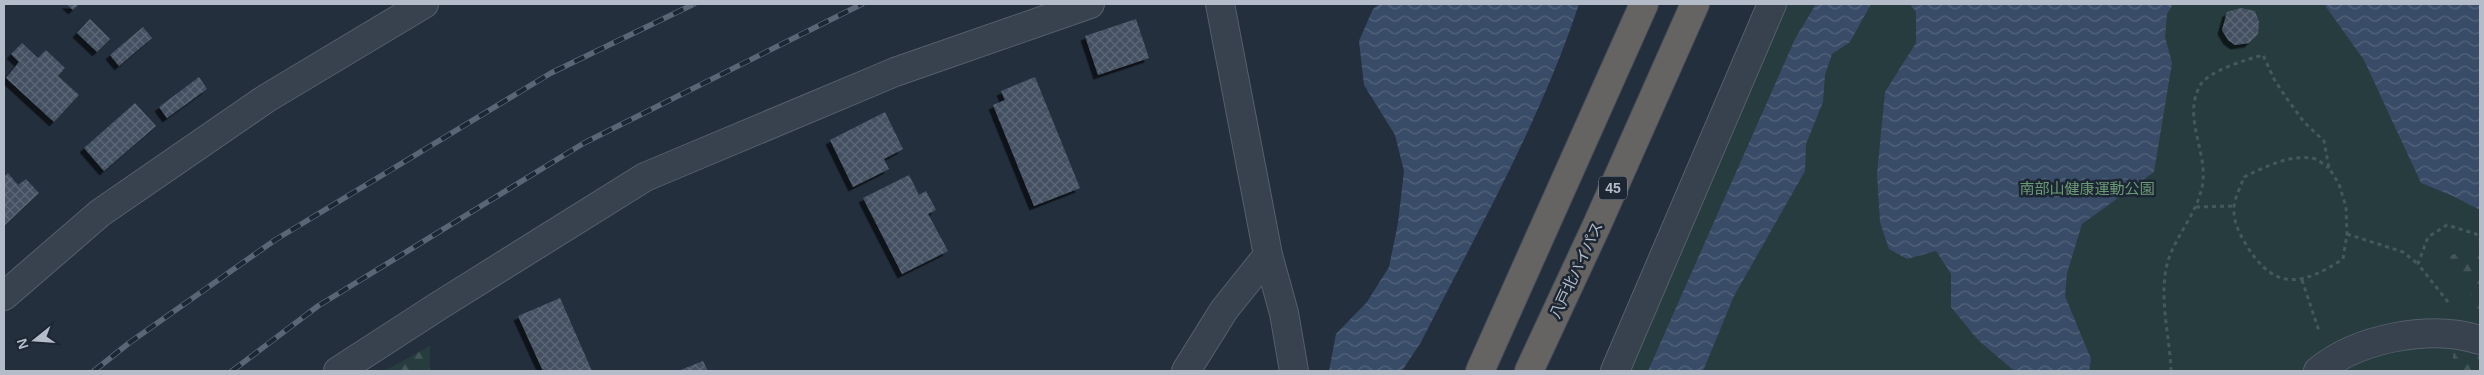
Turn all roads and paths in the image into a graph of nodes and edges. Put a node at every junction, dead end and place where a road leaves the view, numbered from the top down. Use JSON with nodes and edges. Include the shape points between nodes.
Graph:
{"nodes":[{"id":1,"x":424,"y":4,"type":"edge"},
{"id":2,"x":1090,"y":4,"type":"edge"},
{"id":3,"x":1220,"y":4,"type":"edge"},
{"id":4,"x":1644,"y":4,"type":"edge"},
{"id":5,"x":1695,"y":4,"type":"edge"},
{"id":6,"x":1772,"y":4,"type":"edge"},
{"id":7,"x":2329,"y":168,"type":"junction"},
{"id":8,"x":2234,"y":206,"type":"junction"},
{"id":9,"x":2196,"y":207,"type":"junction"},
{"id":10,"x":2347,"y":234,"type":"junction"},
{"id":11,"x":2480,"y":240,"type":"edge"},
{"id":12,"x":1268,"y":256,"type":"junction"},
{"id":13,"x":2418,"y":264,"type":"junction"},
{"id":14,"x":2302,"y":280,"type":"junction"},
{"id":15,"x":4,"y":296,"type":"edge"},
{"id":16,"x":2470,"y":336,"type":"edge"},
{"id":17,"x":2323,"y":367,"type":"edge"},
{"id":18,"x":338,"y":371,"type":"edge"},
{"id":19,"x":1186,"y":371,"type":"edge"},
{"id":20,"x":1294,"y":371,"type":"edge"},
{"id":21,"x":1480,"y":371,"type":"edge"},
{"id":22,"x":1529,"y":371,"type":"edge"},
{"id":23,"x":1615,"y":371,"type":"edge"},
{"id":24,"x":2170,"y":371,"type":"edge"}],
"edges":[{"from":1,"to":15,"type":"street","via":[[267,98],[100,213]]},
{"from":2,"to":18,"type":"street","via":[[895,72],[644,177]]},
{"from":3,"to":12,"type":"street"},
{"from":4,"to":21,"type":"highway"},
{"from":5,"to":22,"type":"highway","name":"八戸北バイパス","number":"45"},
{"from":6,"to":23,"type":"street"},
{"from":7,"to":8,"type":"path","via":[[2314,158],[2270,165],[2244,177]]},
{"from":7,"to":9,"type":"path","via":[[2324,141],[2304,122],[2285,96],[2263,55],[2218,72],[2202,82],[2193,103],[2203,181]]},
{"from":7,"to":10,"type":"path","via":[[2339,184],[2346,207]]},
{"from":8,"to":9,"type":"path"},
{"from":8,"to":14,"type":"path","via":[[2237,229],[2256,260],[2276,277]]},
{"from":9,"to":24,"type":"path","via":[[2172,252],[2164,275]]},
{"from":10,"to":13,"type":"path","via":[[2403,252]]},
{"from":10,"to":14,"type":"path","via":[[2344,259],[2321,274]]},
{"from":11,"to":13,"type":"path","via":[[2476,234],[2447,225],[2428,236]]},
{"from":12,"to":19,"type":"street","via":[[1224,310]]},
{"from":12,"to":20,"type":"street","via":[[1284,313]]},
{"from":13,"to":16,"type":"path"},
{"from":14,"to":17,"type":"path"},
{"from":16,"to":17,"type":"street","via":[[2406,335],[2357,349]]}]}
